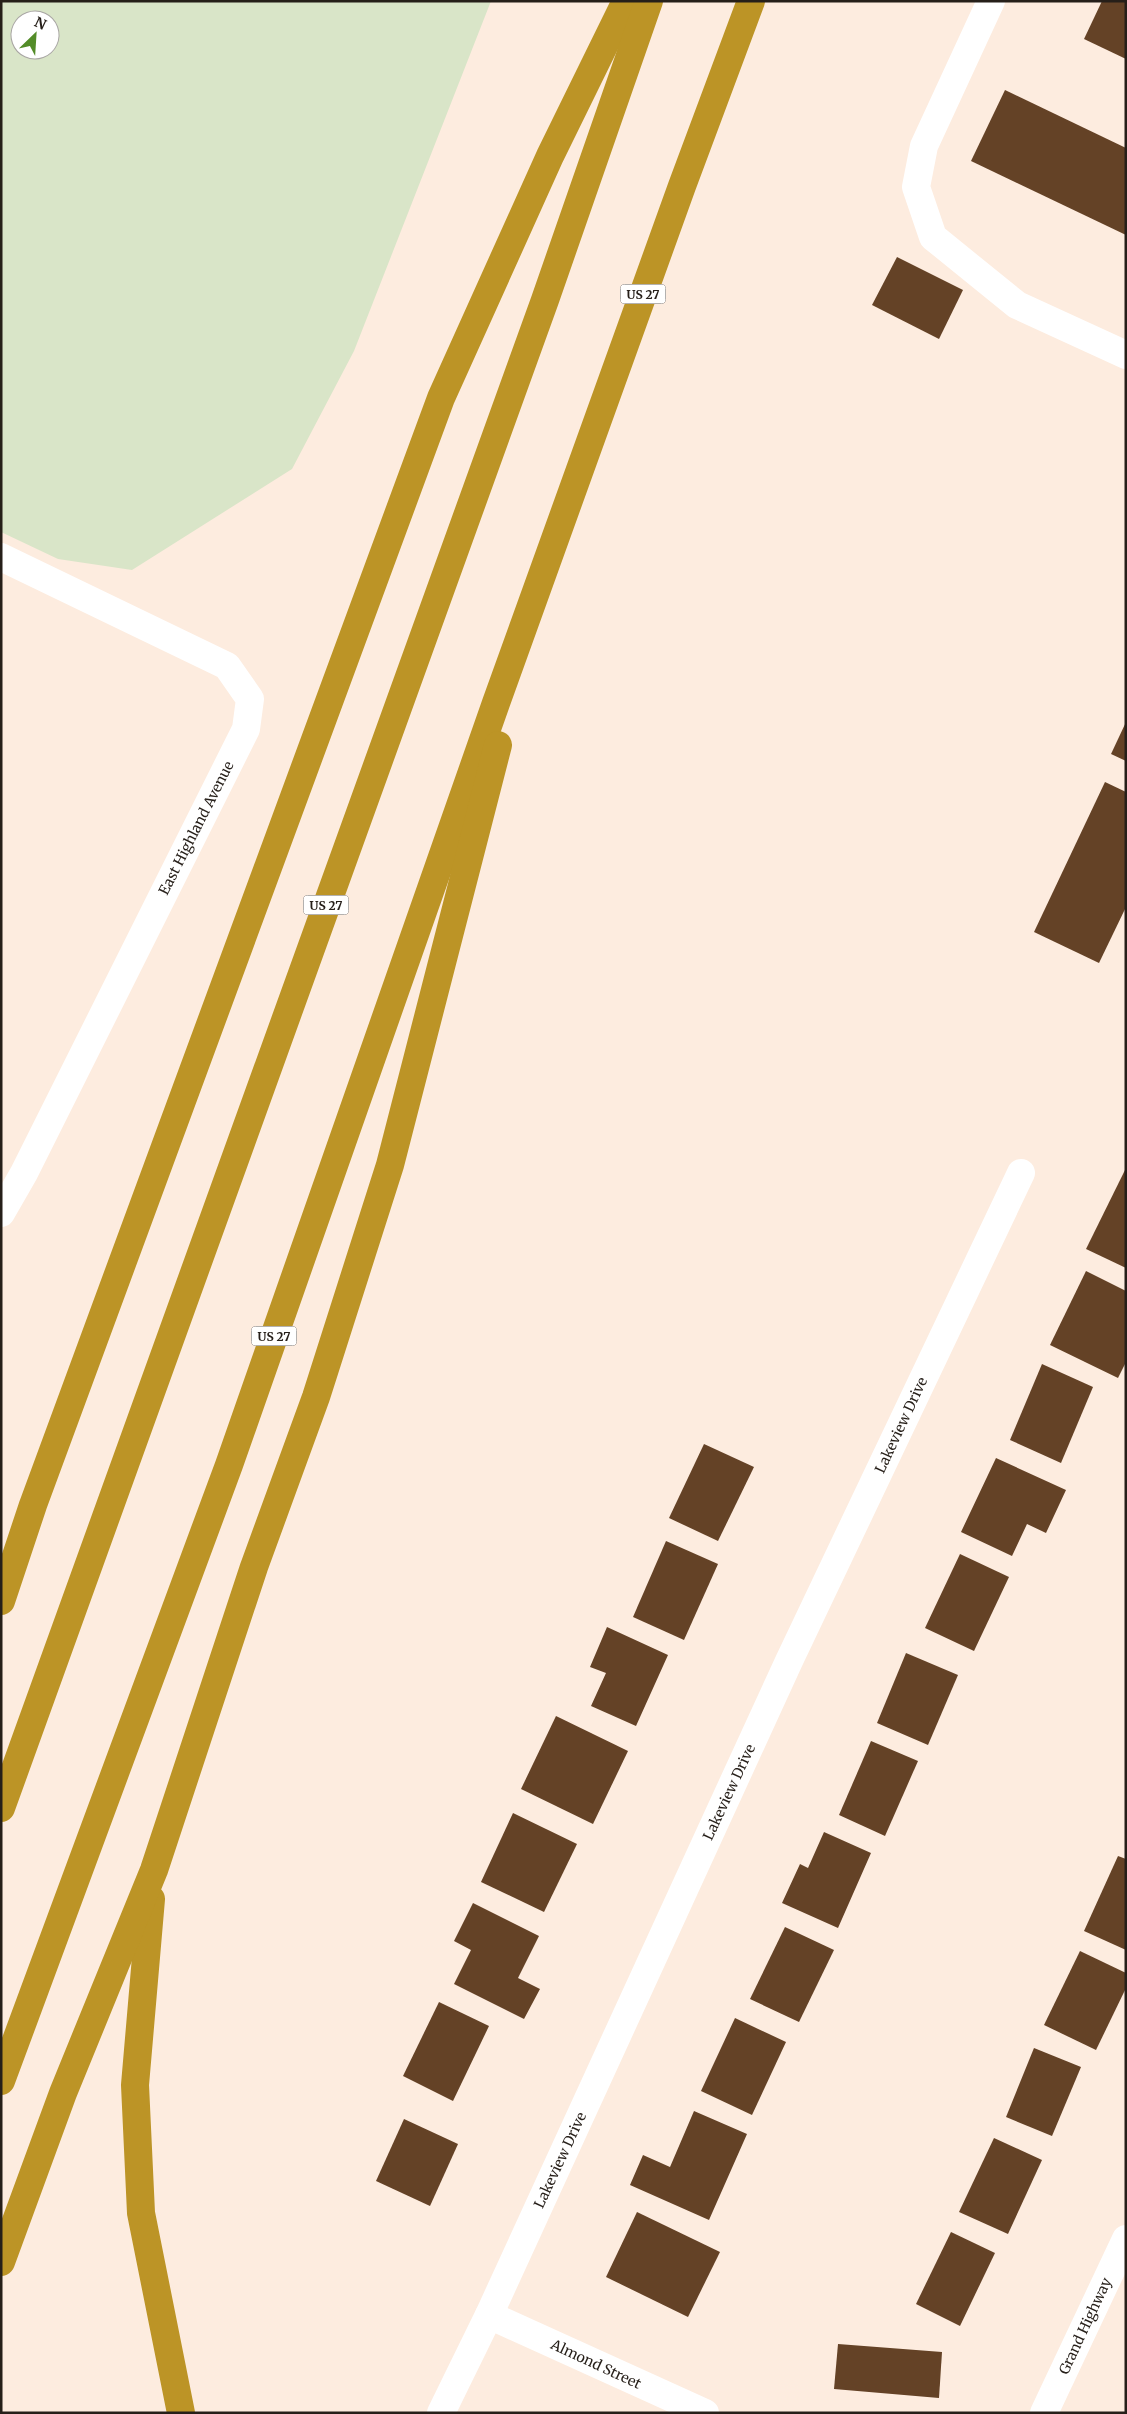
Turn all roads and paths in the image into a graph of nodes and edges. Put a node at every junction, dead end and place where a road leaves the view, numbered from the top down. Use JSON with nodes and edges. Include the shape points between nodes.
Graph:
{"nodes":[{"id":1,"x":626,"y":1,"type":"edge"},
{"id":2,"x":649,"y":1,"type":"edge"},
{"id":3,"x":751,"y":1,"type":"edge"},
{"id":4,"x":991,"y":1,"type":"edge"},
{"id":5,"x":1126,"y":355,"type":"edge"},
{"id":6,"x":1,"y":557,"type":"edge"},
{"id":7,"x":538,"y":588,"type":"junction"},
{"id":8,"x":1021,"y":1173,"type":"dead end"},
{"id":9,"x":1,"y":1212,"type":"edge"},
{"id":10,"x":33,"y":1505,"type":"junction"},
{"id":11,"x":1,"y":1572,"type":"edge"},
{"id":12,"x":1,"y":1601,"type":"edge"},
{"id":13,"x":1,"y":1808,"type":"edge"},
{"id":14,"x":154,"y":1870,"type":"junction"},
{"id":15,"x":1,"y":2081,"type":"edge"},
{"id":16,"x":1126,"y":2239,"type":"edge"},
{"id":17,"x":1,"y":2262,"type":"edge"},
{"id":18,"x":489,"y":2315,"type":"junction"},
{"id":19,"x":181,"y":2413,"type":"edge"},
{"id":20,"x":441,"y":2413,"type":"edge"},
{"id":21,"x":705,"y":2413,"type":"edge"},
{"id":22,"x":1044,"y":2413,"type":"edge"}],
"edges":[{"from":1,"to":10,"type":"highway","via":[[550,156],[441,398]]},
{"from":2,"to":13,"type":"highway","number":"US 27","via":[[548,291]]},
{"from":3,"to":7,"type":"highway","number":"US 27"},
{"from":4,"to":5,"type":"street","via":[[924,146],[916,187],[933,237],[1017,305]]},
{"from":6,"to":9,"type":"street","name":"East Highland Avenue","via":[[227,666],[250,699],[246,729],[24,1173]]},
{"from":7,"to":14,"type":"highway","via":[[390,1165],[316,1397],[251,1576]]},
{"from":7,"to":15,"type":"highway","number":"US 27","via":[[229,1466]]},
{"from":8,"to":18,"type":"street","name":"Lakeview Drive","via":[[794,1652]]},
{"from":10,"to":11,"type":"highway"},
{"from":10,"to":12,"type":"highway"},
{"from":14,"to":17,"type":"highway","via":[[63,2093]]},
{"from":14,"to":19,"type":"highway","via":[[135,2085],[141,2214]]},
{"from":16,"to":22,"type":"street","name":"Grand Highway"},
{"from":18,"to":20,"type":"street","name":"Lakeview Drive"},
{"from":18,"to":21,"type":"street","name":"Almond Street"}]}
